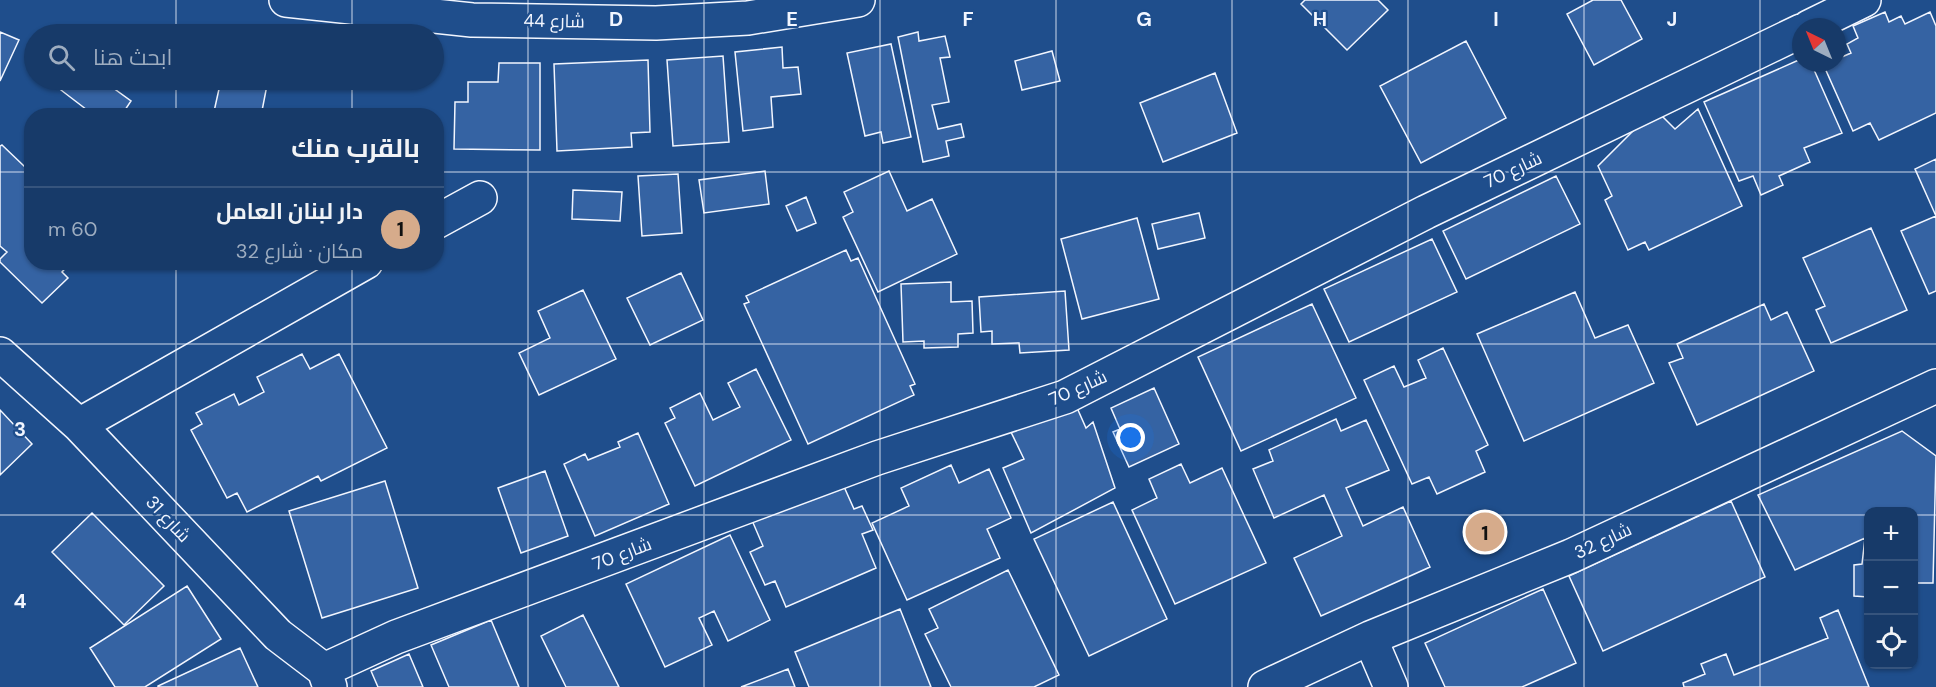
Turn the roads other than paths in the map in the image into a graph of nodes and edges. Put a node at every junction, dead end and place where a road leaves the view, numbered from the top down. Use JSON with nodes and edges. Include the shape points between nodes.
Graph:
{"nodes":[{"id":1,"x":286,"y":0,"type":"edge"},
{"id":2,"x":858,"y":0,"type":"edge"},
{"id":3,"x":1864,"y":0,"type":"edge"},
{"id":4,"x":1827,"y":18,"type":"edge"},
{"id":5,"x":1792,"y":35,"type":"edge"},
{"id":6,"x":480,"y":198,"type":"dead end"},
{"id":7,"x":444,"y":218,"type":"edge"},
{"id":8,"x":352,"y":270,"type":"edge"},
{"id":9,"x":0,"y":354,"type":"edge"},
{"id":10,"x":1936,"y":386,"type":"edge"},
{"id":11,"x":80,"y":425,"type":"junction"},
{"id":12,"x":1370,"y":638,"type":"junction"},
{"id":13,"x":327,"y":678,"type":"edge"},
{"id":14,"x":1265,"y":687,"type":"edge"},
{"id":15,"x":1391,"y":687,"type":"edge"}],
"edges":[{"from":1,"to":2,"type":"street","name":"شارع 44","via":[[472,20],[656,23],[748,18]]},
{"from":3,"to":4,"type":"street"},
{"from":5,"to":13,"type":"street","name":"شارع 70","via":[[1426,212],[1065,397],[866,462],[396,637]]},
{"from":6,"to":7,"type":"street"},
{"from":8,"to":11,"type":"street"},
{"from":9,"to":11,"type":"street","name":"شارع 31"},
{"from":10,"to":12,"type":"street","name":"شارع 32","via":[[1571,556]]},
{"from":11,"to":13,"type":"street","name":"شارع 31","via":[[278,635]]},
{"from":12,"to":14,"type":"street","name":"شارع 32"},
{"from":12,"to":15,"type":"street"}]}
